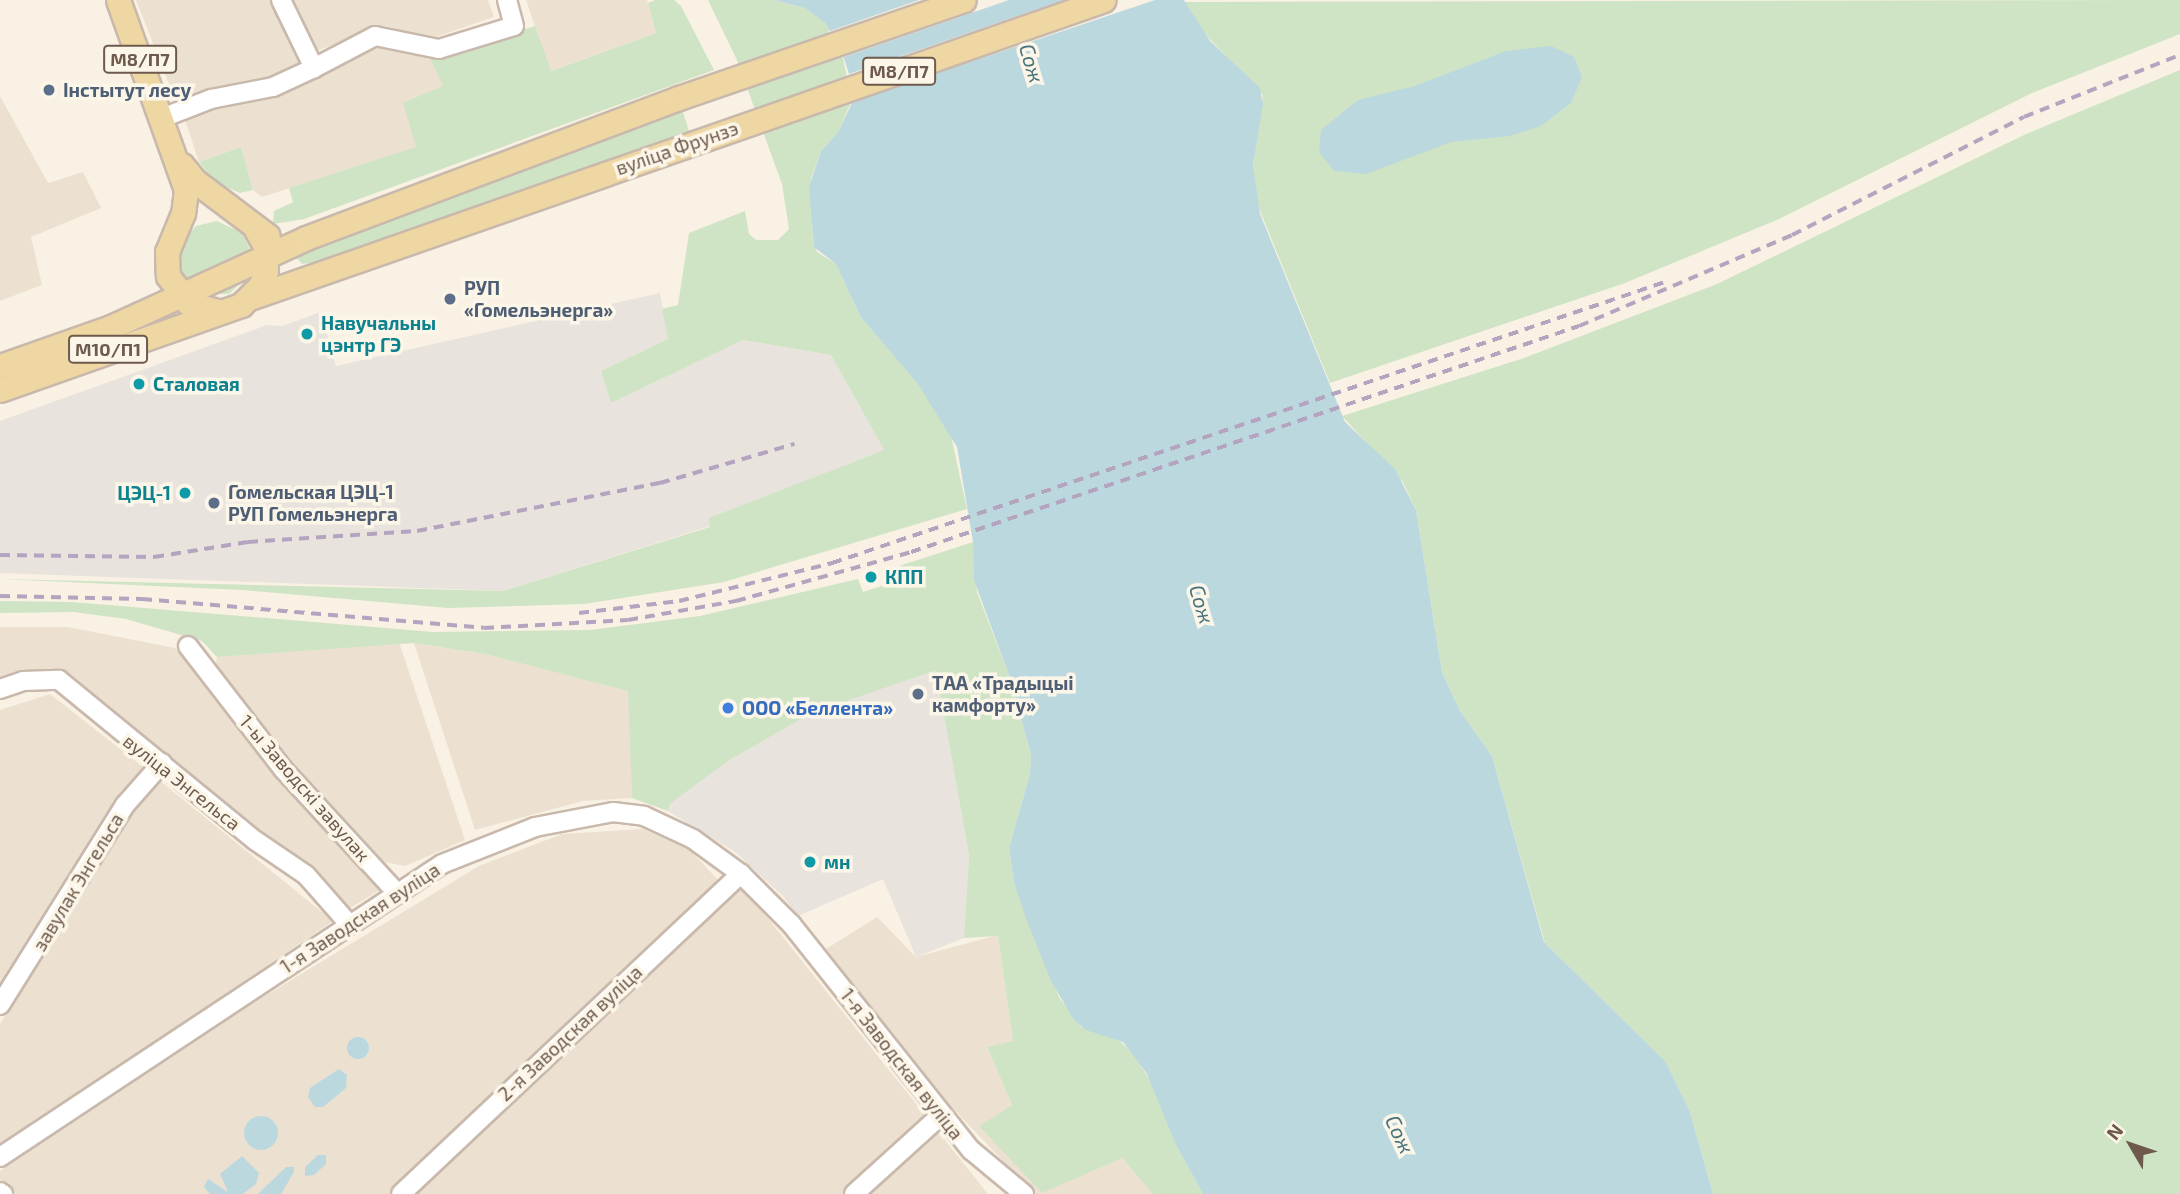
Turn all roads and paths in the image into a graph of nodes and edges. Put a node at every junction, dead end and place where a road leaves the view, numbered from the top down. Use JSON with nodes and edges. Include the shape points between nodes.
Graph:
{"nodes":[{"id":1,"x":118,"y":0,"type":"edge"},
{"id":2,"x":281,"y":0,"type":"edge"},
{"id":3,"x":507,"y":0,"type":"edge"},
{"id":4,"x":964,"y":0,"type":"edge"},
{"id":5,"x":1104,"y":0,"type":"edge"},
{"id":6,"x":314,"y":68,"type":"junction"},
{"id":7,"x":162,"y":118,"type":"junction"},
{"id":8,"x":180,"y":168,"type":"junction"},
{"id":9,"x":238,"y":215,"type":"junction"},
{"id":10,"x":256,"y":230,"type":"junction"},
{"id":11,"x":173,"y":235,"type":"junction"},
{"id":12,"x":306,"y":238,"type":"junction"},
{"id":13,"x":267,"y":254,"type":"junction"},
{"id":14,"x":180,"y":296,"type":"junction"},
{"id":15,"x":250,"y":298,"type":"junction"},
{"id":16,"x":218,"y":312,"type":"junction"},
{"id":17,"x":111,"y":327,"type":"junction"},
{"id":18,"x":3,"y":360,"type":"edge"},
{"id":19,"x":0,"y":390,"type":"edge"},
{"id":20,"x":188,"y":646,"type":"dead end"},
{"id":21,"x":0,"y":689,"type":"edge"},
{"id":22,"x":162,"y":763,"type":"junction"},
{"id":23,"x":741,"y":874,"type":"junction"},
{"id":24,"x":398,"y":894,"type":"junction"},
{"id":25,"x":349,"y":924,"type":"junction"},
{"id":26,"x":0,"y":1005,"type":"edge"},
{"id":27,"x":941,"y":1115,"type":"junction"},
{"id":28,"x":0,"y":1157,"type":"edge"},
{"id":29,"x":864,"y":1190,"type":"edge"},
{"id":30,"x":401,"y":1194,"type":"edge"},
{"id":31,"x":1024,"y":1194,"type":"edge"}],
"edges":[{"from":1,"to":7,"type":"main road","number":"М8/П7"},
{"from":2,"to":6,"type":"street"},
{"from":3,"to":6,"type":"street","via":[[514,26],[439,49],[375,36]]},
{"from":4,"to":12,"type":"main road","number":"М8/П7","via":[[679,98]]},
{"from":5,"to":15,"type":"main road","name":"вуліца Фрунзэ","number":"М8/П7"},
{"from":6,"to":7,"type":"street","via":[[273,87],[211,99]]},
{"from":7,"to":8,"type":"main road","number":"М8/П7"},
{"from":8,"to":9,"type":"main road","number":"М8/П7"},
{"from":8,"to":11,"type":"main road","number":"М8/П7","via":[[186,202]]},
{"from":8,"to":17,"type":"main road","number":"М10/П1","via":[[176,208],[160,242],[152,290],[142,305]]},
{"from":9,"to":10,"type":"main road","number":"М8/П7"},
{"from":9,"to":11,"type":"main road","via":[[208,211],[182,224]]},
{"from":10,"to":12,"type":"main road","number":"М8/П7","via":[[280,240]]},
{"from":10,"to":13,"type":"main road","number":"М8/П7"},
{"from":11,"to":14,"type":"main road","number":"М8/П7","via":[[166,265]]},
{"from":12,"to":13,"type":"main road","number":"М10/П1"},
{"from":13,"to":14,"type":"main road","number":"М10/П1"},
{"from":13,"to":15,"type":"main road","via":[[266,271]]},
{"from":14,"to":16,"type":"main road","via":[[197,308]]},
{"from":14,"to":17,"type":"main road","number":"М10/П1"},
{"from":15,"to":16,"type":"main road","name":"вуліца Фрунзэ","number":"М8/П7"},
{"from":16,"to":19,"type":"main road","name":"вуліца Фрунзэ","number":"М10/П1"},
{"from":17,"to":18,"type":"main road","number":"М10/П1"},
{"from":20,"to":24,"type":"street","name":"1-ы Заводскі завулак","via":[[283,769]]},
{"from":21,"to":22,"type":"street","name":"вуліца Энгельса","via":[[23,681],[60,680]]},
{"from":22,"to":25,"type":"street","name":"вуліца Энгельса","via":[[256,841],[306,875]]},
{"from":22,"to":26,"type":"street","name":"завулак Энгельса","via":[[125,805]]},
{"from":23,"to":24,"type":"street","name":"1-я Заводская вуліца","via":[[693,839],[644,816],[613,812],[535,827],[442,864]]},
{"from":23,"to":27,"type":"street","name":"1-я Заводская вуліца","via":[[791,924]]},
{"from":23,"to":30,"type":"street","name":"2-я Заводская вуліца"},
{"from":24,"to":25,"type":"street","name":"1-я Заводская вуліца"},
{"from":25,"to":28,"type":"street","name":"1-я Заводская вуліца"},
{"from":27,"to":29,"type":"street"},
{"from":27,"to":31,"type":"street","name":"1-я Заводская вуліца","via":[[971,1150]]}]}
